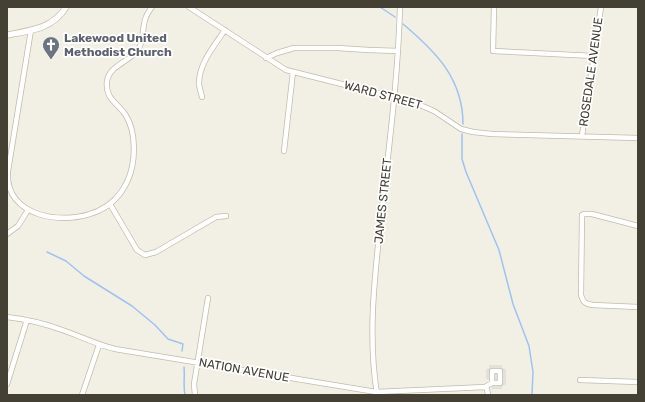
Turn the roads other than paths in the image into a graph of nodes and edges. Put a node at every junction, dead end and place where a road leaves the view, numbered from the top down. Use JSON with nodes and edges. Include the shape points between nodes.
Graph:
{"nodes":[{"id":1,"x":66,"y":7,"type":"edge"},
{"id":2,"x":152,"y":7,"type":"edge"},
{"id":3,"x":189,"y":7,"type":"edge"},
{"id":4,"x":400,"y":7,"type":"edge"},
{"id":5,"x":494,"y":7,"type":"edge"},
{"id":6,"x":601,"y":7,"type":"edge"},
{"id":7,"x":31,"y":30,"type":"junction"},
{"id":8,"x":225,"y":30,"type":"junction"},
{"id":9,"x":7,"y":35,"type":"edge"},
{"id":10,"x":398,"y":51,"type":"junction"},
{"id":11,"x":594,"y":56,"type":"junction"},
{"id":12,"x":266,"y":58,"type":"junction"},
{"id":13,"x":292,"y":72,"type":"junction"},
{"id":14,"x":202,"y":97,"type":"dead end"},
{"id":15,"x":394,"y":97,"type":"junction"},
{"id":16,"x":582,"y":136,"type":"junction"},
{"id":17,"x":638,"y":138,"type":"edge"},
{"id":18,"x":284,"y":151,"type":"dead end"},
{"id":19,"x":110,"y":204,"type":"junction"},
{"id":20,"x":28,"y":210,"type":"junction"},
{"id":21,"x":226,"y":216,"type":"dead end"},
{"id":22,"x":638,"y":226,"type":"edge"},
{"id":23,"x":7,"y":234,"type":"edge"},
{"id":24,"x":208,"y":298,"type":"dead end"},
{"id":25,"x":638,"y":307,"type":"edge"},
{"id":26,"x":7,"y":317,"type":"edge"},
{"id":27,"x":27,"y":320,"type":"junction"},
{"id":28,"x":99,"y":345,"type":"junction"},
{"id":29,"x":197,"y":362,"type":"junction"},
{"id":30,"x":580,"y":380,"type":"dead end"},
{"id":31,"x":638,"y":382,"type":"edge"},
{"id":32,"x":492,"y":383,"type":"dead end"},
{"id":33,"x":7,"y":384,"type":"edge"},
{"id":34,"x":486,"y":387,"type":"junction"},
{"id":35,"x":376,"y":394,"type":"edge"},
{"id":36,"x":82,"y":395,"type":"edge"},
{"id":37,"x":195,"y":395,"type":"edge"},
{"id":38,"x":488,"y":395,"type":"edge"}],
"edges":[{"from":1,"to":7,"type":"street","via":[[53,22]]},
{"from":2,"to":19,"type":"street","via":[[145,21],[142,42],[138,50],[131,58],[113,69],[107,82],[110,99],[127,118],[133,146],[133,161],[128,181]]},
{"from":3,"to":8,"type":"street","name":"WARD STREET"},
{"from":4,"to":10,"type":"street","name":"JAMES STREET"},
{"from":5,"to":11,"type":"street","via":[[493,51]]},
{"from":6,"to":11,"type":"street","name":"ROSEDALE AVENUE"},
{"from":7,"to":9,"type":"street"},
{"from":7,"to":20,"type":"street","via":[[7,178],[12,195]]},
{"from":8,"to":12,"type":"street","name":"WARD STREET"},
{"from":8,"to":14,"type":"street","via":[[208,54],[202,70],[199,84]]},
{"from":10,"to":12,"type":"street","via":[[294,48]]},
{"from":10,"to":15,"type":"street","name":"JAMES STREET"},
{"from":11,"to":16,"type":"street","name":"ROSEDALE AVENUE"},
{"from":12,"to":13,"type":"street","name":"WARD STREET"},
{"from":13,"to":15,"type":"street","name":"WARD STREET"},
{"from":13,"to":18,"type":"street"},
{"from":15,"to":16,"type":"street","name":"WARD STREET","via":[[427,107],[467,131]]},
{"from":15,"to":35,"type":"street","name":"JAMES STREET","via":[[373,293],[372,354]]},
{"from":16,"to":17,"type":"street","name":"WARD STREET"},
{"from":19,"to":20,"type":"street","via":[[91,214],[72,218],[41,215]]},
{"from":19,"to":21,"type":"street","via":[[137,250],[145,255],[156,252],[216,217]]},
{"from":20,"to":23,"type":"street","via":[[18,226]]},
{"from":22,"to":25,"type":"street","via":[[584,214],[581,295],[586,304]]},
{"from":24,"to":29,"type":"street"},
{"from":26,"to":27,"type":"street","name":"NATION AVENUE"},
{"from":27,"to":28,"type":"street","name":"NATION AVENUE"},
{"from":27,"to":33,"type":"street"},
{"from":28,"to":29,"type":"street","name":"NATION AVENUE"},
{"from":28,"to":36,"type":"street"},
{"from":29,"to":35,"type":"street","name":"NATION AVENUE"},
{"from":29,"to":37,"type":"street"},
{"from":30,"to":31,"type":"street"},
{"from":32,"to":34,"type":"street"},
{"from":34,"to":35,"type":"street","name":"NATION AVENUE"},
{"from":34,"to":38,"type":"street"}]}
